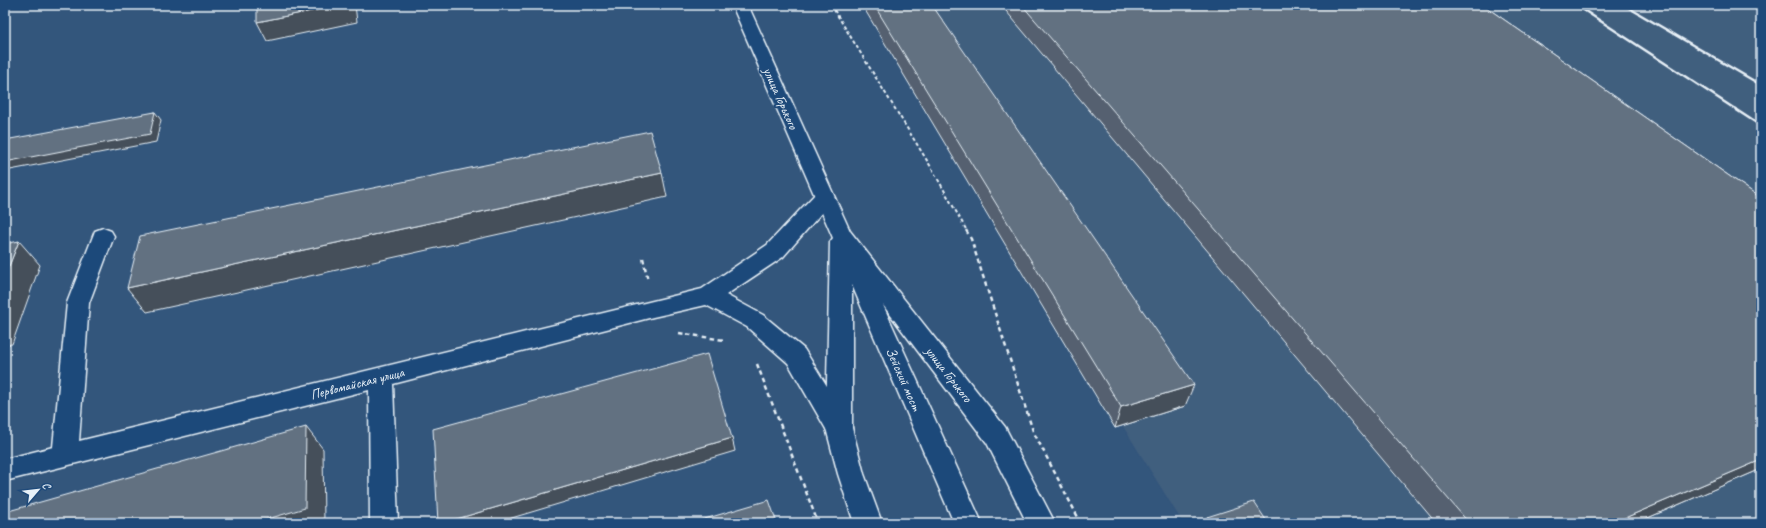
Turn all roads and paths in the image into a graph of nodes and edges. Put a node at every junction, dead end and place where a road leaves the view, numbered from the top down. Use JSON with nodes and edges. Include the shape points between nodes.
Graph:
{"nodes":[{"id":1,"x":740,"y":5,"type":"edge"},
{"id":2,"x":831,"y":5,"type":"edge"},
{"id":3,"x":824,"y":197,"type":"junction"},
{"id":4,"x":841,"y":234,"type":"junction"},
{"id":5,"x":103,"y":236,"type":"dead end"},
{"id":6,"x":643,"y":258,"type":"dead end"},
{"id":7,"x":708,"y":296,"type":"junction"},
{"id":8,"x":653,"y":308,"type":"junction"},
{"id":9,"x":726,"y":340,"type":"dead end"},
{"id":10,"x":754,"y":357,"type":"dead end"},
{"id":11,"x":381,"y":377,"type":"junction"},
{"id":12,"x":839,"y":428,"type":"junction"},
{"id":13,"x":65,"y":455,"type":"junction"},
{"id":14,"x":5,"y":470,"type":"edge"},
{"id":15,"x":384,"y":523,"type":"edge"},
{"id":16,"x":818,"y":523,"type":"edge"},
{"id":17,"x":868,"y":523,"type":"edge"},
{"id":18,"x":968,"y":523,"type":"edge"},
{"id":19,"x":1041,"y":523,"type":"edge"},
{"id":20,"x":1081,"y":523,"type":"edge"}],
"edges":[{"from":1,"to":3,"type":"main road","name":"улица Горького"},
{"from":2,"to":20,"type":"path","via":[[931,167],[971,239],[1033,431]]},
{"from":3,"to":4,"type":"main road","name":"улица Горького"},
{"from":3,"to":7,"type":"main road","via":[[775,251]]},
{"from":4,"to":12,"type":"main road","name":"улица Горького"},
{"from":4,"to":18,"type":"main road","name":"Зейский мост"},
{"from":4,"to":19,"type":"main road","name":"улица Горького","via":[[996,435]]},
{"from":5,"to":13,"type":"main road","via":[[78,303]]},
{"from":6,"to":8,"type":"path"},
{"from":7,"to":8,"type":"main road","name":"Первомайская улица"},
{"from":7,"to":12,"type":"main road","via":[[756,321],[796,356]]},
{"from":8,"to":9,"type":"path","via":[[659,330]]},
{"from":8,"to":11,"type":"main road","name":"Первомайская улица"},
{"from":10,"to":16,"type":"path"},
{"from":11,"to":13,"type":"main road","name":"Первомайская улица"},
{"from":11,"to":15,"type":"main road"},
{"from":12,"to":17,"type":"main road","name":"улица Горького"},
{"from":13,"to":14,"type":"main road","name":"Первомайская улица"}]}
